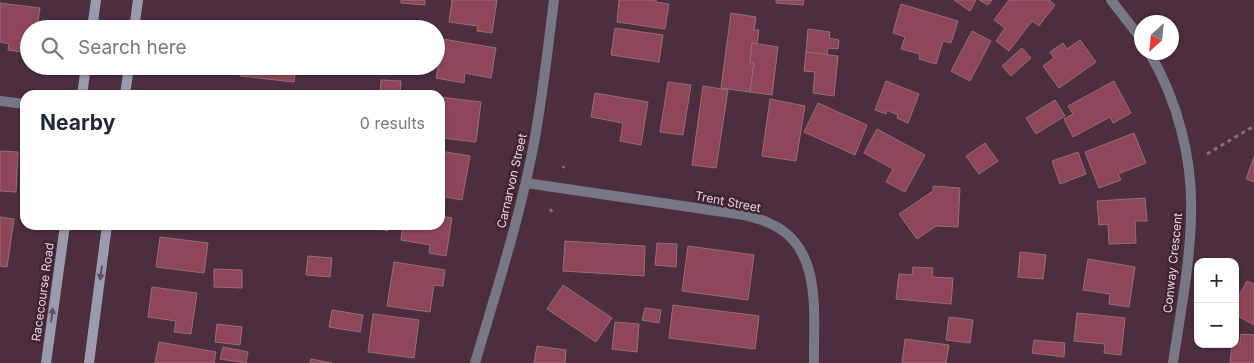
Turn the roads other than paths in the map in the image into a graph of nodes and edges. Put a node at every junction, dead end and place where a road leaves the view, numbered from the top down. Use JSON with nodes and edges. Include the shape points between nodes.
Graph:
{"nodes":[{"id":1,"x":96,"y":0,"type":"edge"},
{"id":2,"x":138,"y":0,"type":"edge"},
{"id":3,"x":554,"y":0,"type":"edge"},
{"id":4,"x":1111,"y":0,"type":"edge"},
{"id":5,"x":93,"y":20,"type":"edge"},
{"id":6,"x":135,"y":20,"type":"edge"},
{"id":7,"x":1134,"y":30,"type":"edge"},
{"id":8,"x":1153,"y":60,"type":"edge"},
{"id":9,"x":85,"y":75,"type":"edge"},
{"id":10,"x":128,"y":75,"type":"edge"},
{"id":11,"x":83,"y":90,"type":"edge"},
{"id":12,"x":126,"y":90,"type":"edge"},
{"id":13,"x":0,"y":101,"type":"edge"},
{"id":14,"x":20,"y":103,"type":"edge"},
{"id":15,"x":526,"y":183,"type":"junction"},
{"id":16,"x":63,"y":230,"type":"edge"},
{"id":17,"x":106,"y":230,"type":"edge"},
{"id":18,"x":46,"y":363,"type":"edge"},
{"id":19,"x":89,"y":363,"type":"edge"},
{"id":20,"x":475,"y":363,"type":"edge"},
{"id":21,"x":814,"y":363,"type":"edge"},
{"id":22,"x":1173,"y":363,"type":"edge"}],
"edges":[{"from":1,"to":5,"type":"street"},
{"from":2,"to":6,"type":"street"},
{"from":3,"to":15,"type":"street","name":"Carnarvon Street"},
{"from":4,"to":7,"type":"street"},
{"from":8,"to":22,"type":"street","name":"Conway Crescent","via":[[1174,104],[1182,132],[1190,191],[1190,236]]},
{"from":9,"to":11,"type":"street"},
{"from":10,"to":12,"type":"street"},
{"from":13,"to":14,"type":"street"},
{"from":15,"to":20,"type":"street","name":"Carnarvon Street"},
{"from":15,"to":21,"type":"street","name":"Trent Street","via":[[744,214],[771,223],[789,235],[810,268]]},
{"from":18,"to":16,"type":"street","name":"Racecourse Road","one_way":true},
{"from":17,"to":19,"type":"street","one_way":true}]}
